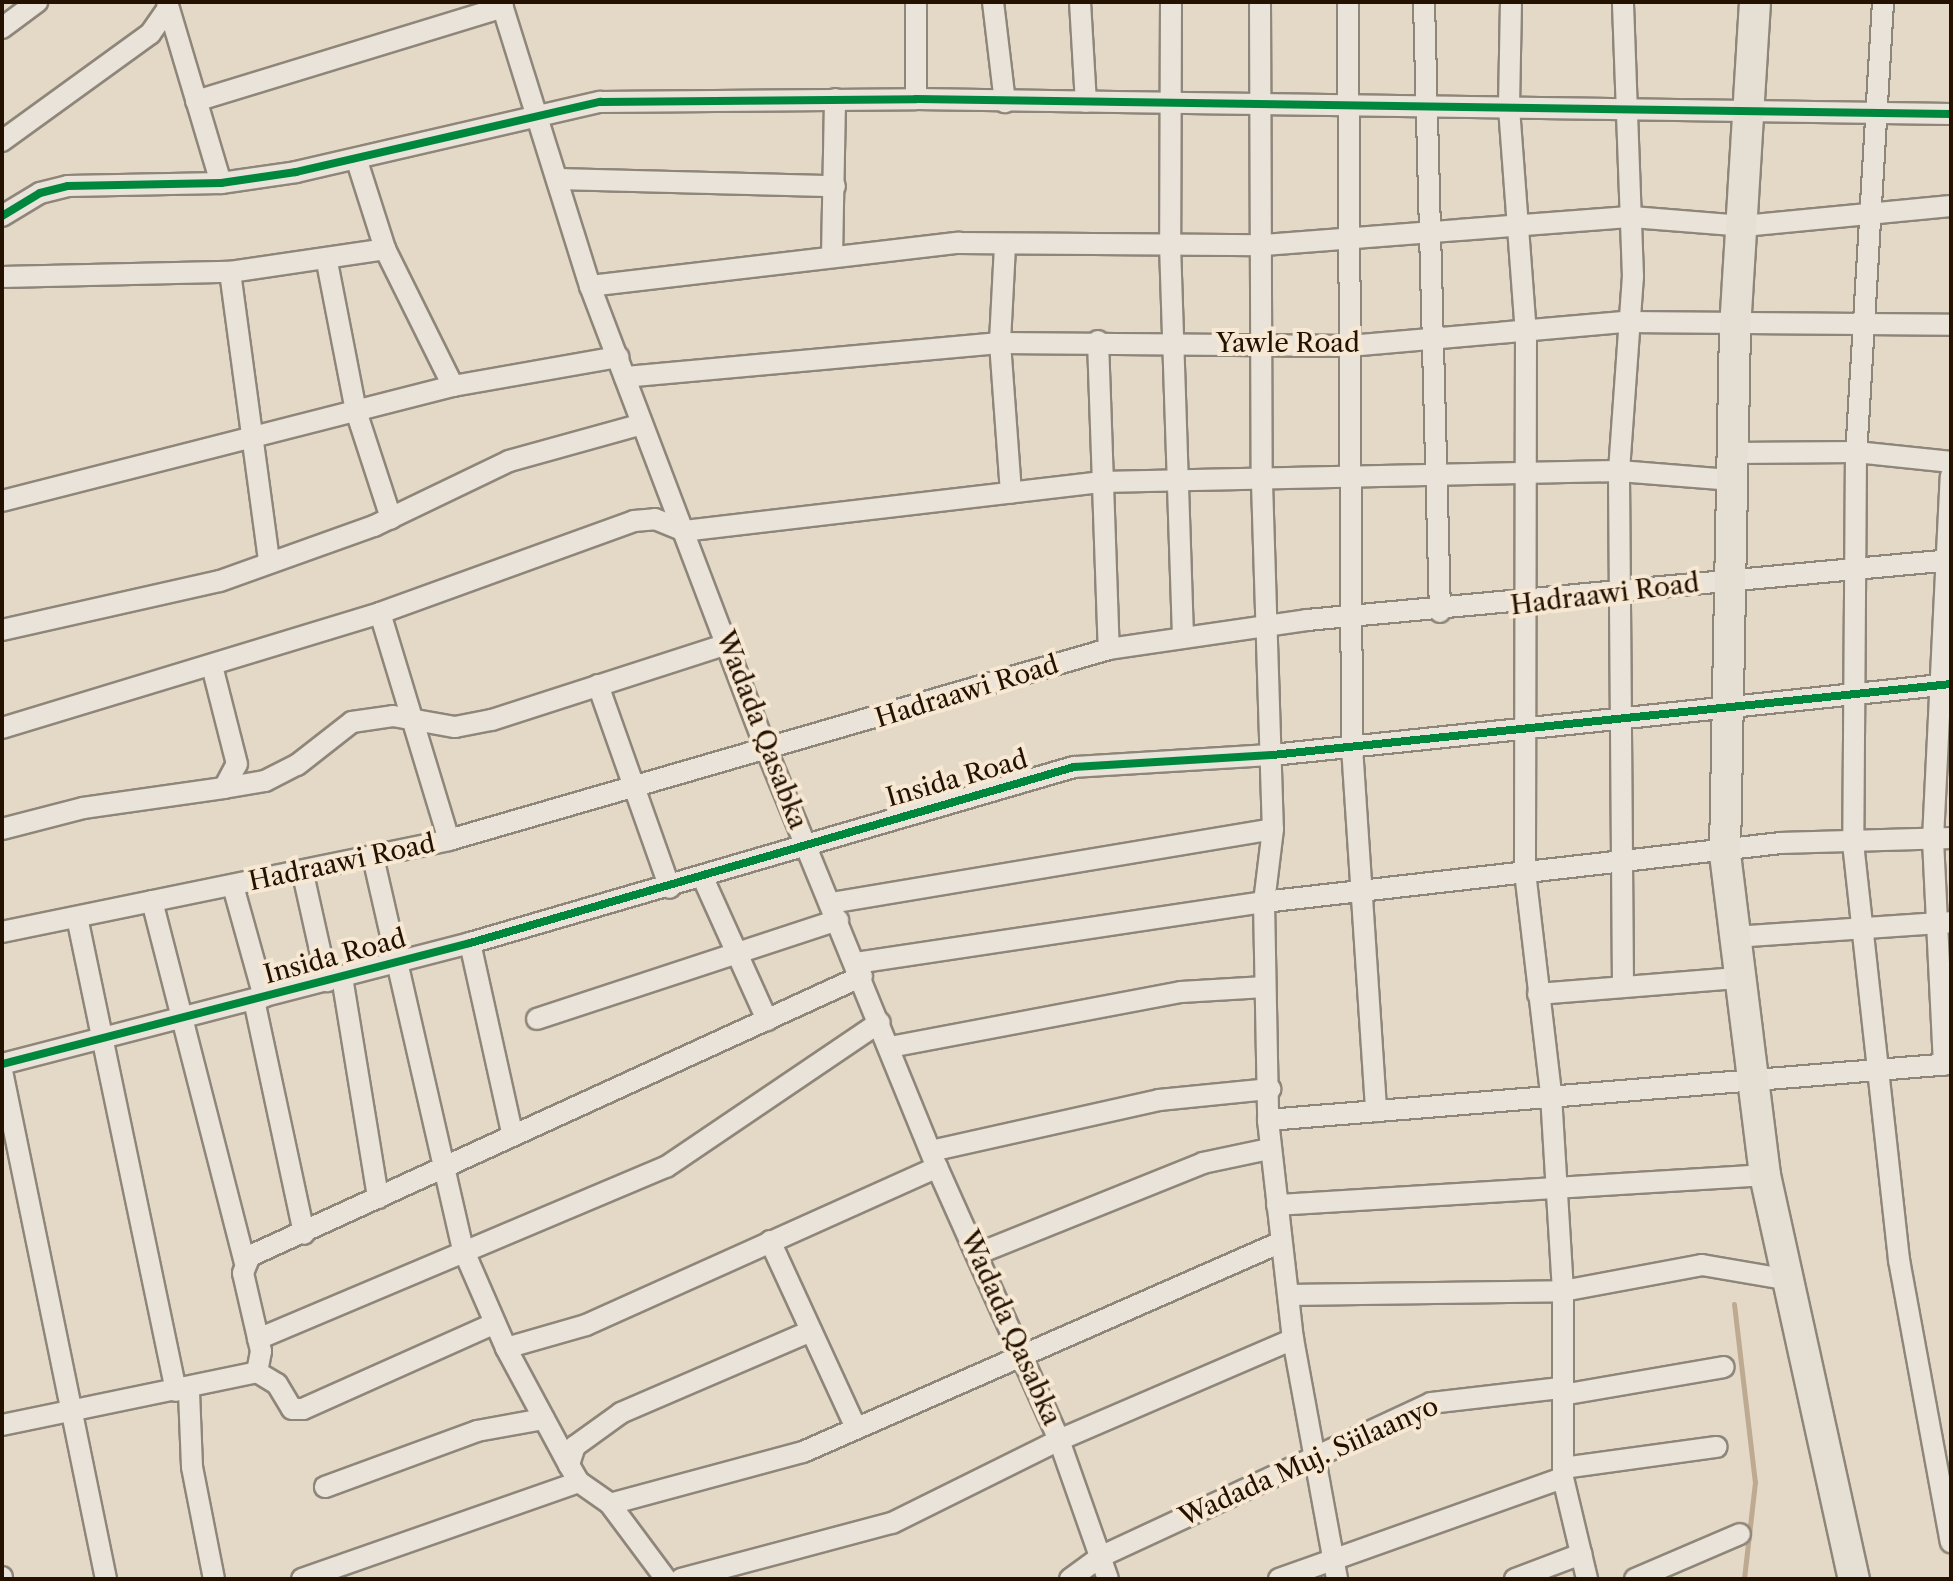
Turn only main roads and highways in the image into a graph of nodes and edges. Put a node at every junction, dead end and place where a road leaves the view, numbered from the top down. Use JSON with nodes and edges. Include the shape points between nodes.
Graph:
{"nodes":[{"id":1,"x":1755,"y":2,"type":"edge"},
{"id":2,"x":1854,"y":1579,"type":"edge"}],
"edges":[{"from":1,"to":2,"type":"highway","via":[[1735,327],[1725,854],[1749,1083],[1765,1175]]}]}
